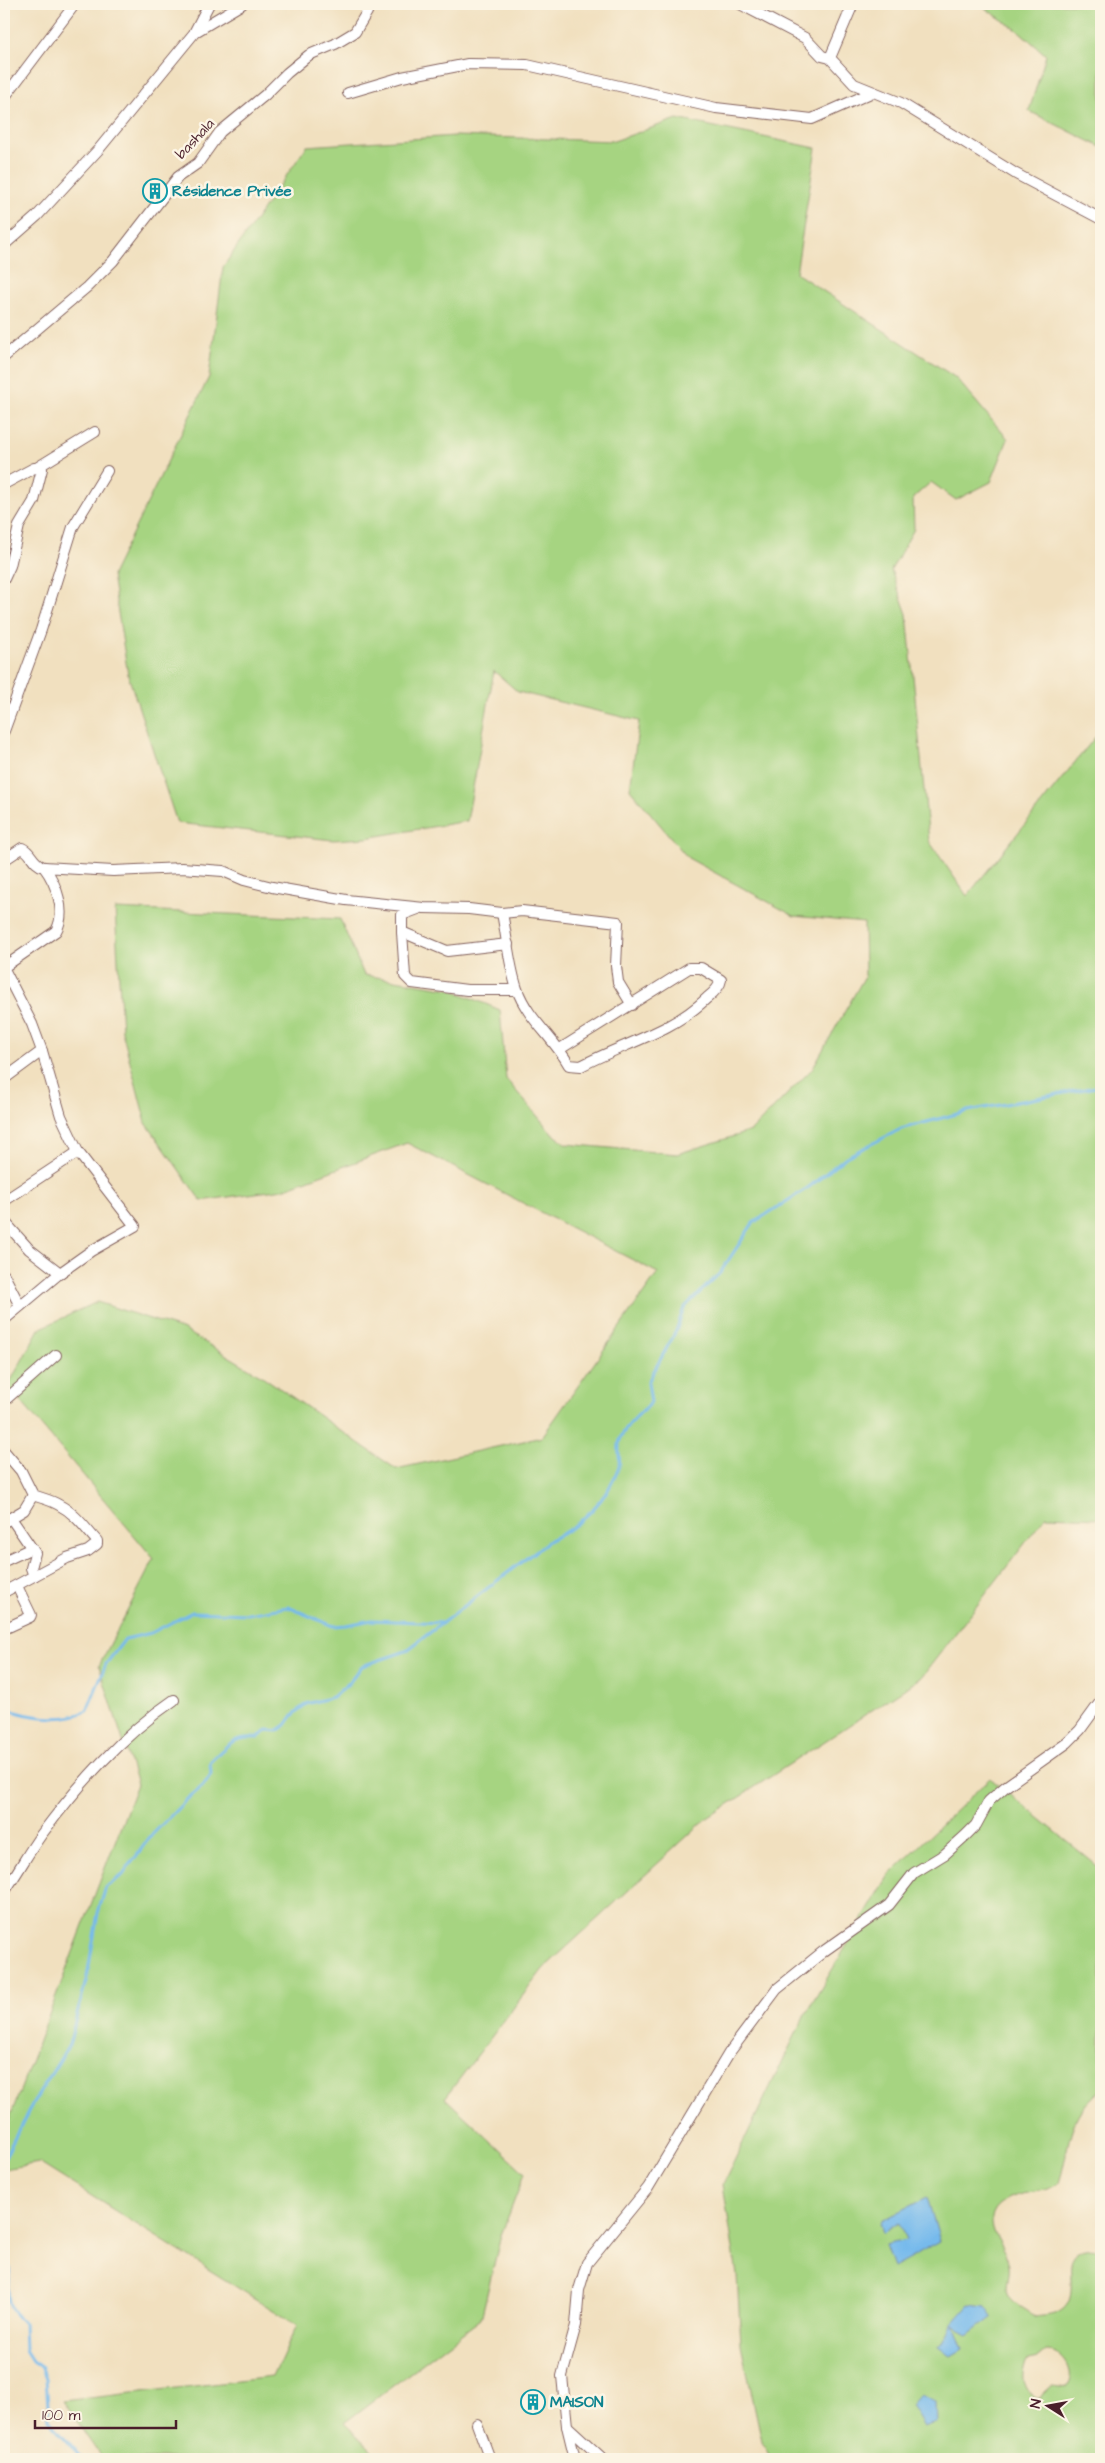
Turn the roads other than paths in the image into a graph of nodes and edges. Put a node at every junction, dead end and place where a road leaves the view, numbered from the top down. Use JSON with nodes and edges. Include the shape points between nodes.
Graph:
{"nodes":[{"id":1,"x":75,"y":4,"type":"edge"},
{"id":2,"x":209,"y":4,"type":"edge"},
{"id":3,"x":242,"y":4,"type":"edge"},
{"id":4,"x":368,"y":4,"type":"edge"},
{"id":5,"x":740,"y":4,"type":"edge"},
{"id":6,"x":853,"y":4,"type":"edge"},
{"id":7,"x":195,"y":32,"type":"junction"},
{"id":8,"x":830,"y":58,"type":"junction"},
{"id":9,"x":873,"y":92,"type":"junction"},
{"id":10,"x":348,"y":93,"type":"dead end"},
{"id":11,"x":4,"y":98,"type":"edge"},
{"id":12,"x":1101,"y":219,"type":"edge"},
{"id":13,"x":4,"y":243,"type":"edge"},
{"id":14,"x":4,"y":357,"type":"edge"},
{"id":15,"x":95,"y":432,"type":"dead end"},
{"id":16,"x":38,"y":467,"type":"junction"},
{"id":17,"x":107,"y":471,"type":"dead end"},
{"id":18,"x":4,"y":484,"type":"edge"},
{"id":19,"x":4,"y":579,"type":"edge"},
{"id":20,"x":4,"y":732,"type":"edge"},
{"id":21,"x":4,"y":860,"type":"edge"},
{"id":22,"x":44,"y":867,"type":"junction"},
{"id":23,"x":424,"y":908,"type":"junction"},
{"id":24,"x":502,"y":913,"type":"junction"},
{"id":25,"x":402,"y":932,"type":"junction"},
{"id":26,"x":508,"y":944,"type":"junction"},
{"id":27,"x":4,"y":968,"type":"edge"},
{"id":28,"x":517,"y":990,"type":"junction"},
{"id":29,"x":632,"y":1005,"type":"junction"},
{"id":30,"x":560,"y":1049,"type":"junction"},
{"id":31,"x":42,"y":1051,"type":"junction"},
{"id":32,"x":4,"y":1079,"type":"edge"},
{"id":33,"x":78,"y":1152,"type":"junction"},
{"id":34,"x":4,"y":1201,"type":"edge"},
{"id":35,"x":4,"y":1221,"type":"edge"},
{"id":36,"x":60,"y":1273,"type":"junction"},
{"id":37,"x":4,"y":1275,"type":"edge"},
{"id":38,"x":20,"y":1306,"type":"junction"},
{"id":39,"x":4,"y":1320,"type":"edge"},
{"id":40,"x":56,"y":1355,"type":"dead end"},
{"id":41,"x":4,"y":1401,"type":"edge"},
{"id":42,"x":4,"y":1451,"type":"edge"},
{"id":43,"x":32,"y":1495,"type":"junction"},
{"id":44,"x":7,"y":1520,"type":"edge"},
{"id":45,"x":32,"y":1548,"type":"junction"},
{"id":46,"x":4,"y":1561,"type":"edge"},
{"id":47,"x":34,"y":1576,"type":"junction"},
{"id":48,"x":17,"y":1586,"type":"junction"},
{"id":49,"x":4,"y":1592,"type":"edge"},
{"id":50,"x":4,"y":1628,"type":"edge"},
{"id":51,"x":174,"y":1700,"type":"dead end"},
{"id":52,"x":1101,"y":1700,"type":"edge"},
{"id":53,"x":4,"y":1892,"type":"edge"},
{"id":54,"x":477,"y":2424,"type":"dead end"},
{"id":55,"x":567,"y":2426,"type":"junction"},
{"id":56,"x":490,"y":2459,"type":"edge"},
{"id":57,"x":575,"y":2459,"type":"edge"},
{"id":58,"x":603,"y":2459,"type":"edge"}],
"edges":[{"from":1,"to":11,"type":"street"},
{"from":2,"to":7,"type":"street"},
{"from":3,"to":7,"type":"street"},
{"from":4,"to":14,"type":"street","name":"bashala","via":[[360,25],[345,39],[309,55],[220,132],[198,163],[178,177],[113,261]]},
{"from":5,"to":8,"type":"street","via":[[805,38],[822,56]]},
{"from":6,"to":8,"type":"street"},
{"from":7,"to":13,"type":"street","via":[[100,150],[37,216]]},
{"from":8,"to":9,"type":"street","via":[[854,84]]},
{"from":9,"to":10,"type":"street","via":[[812,119],[716,108],[527,64],[468,64],[402,77]]},
{"from":9,"to":12,"type":"street","via":[[901,102],[1016,174]]},
{"from":15,"to":16,"type":"street"},
{"from":16,"to":18,"type":"street"},
{"from":16,"to":19,"type":"street","via":[[42,474],[37,492],[19,526]]},
{"from":17,"to":20,"type":"street","via":[[73,527],[41,630]]},
{"from":21,"to":22,"type":"street","via":[[22,848],[34,862]]},
{"from":22,"to":23,"type":"street","via":[[223,871],[244,880],[306,893]]},
{"from":22,"to":27,"type":"street","via":[[57,892],[60,924]]},
{"from":23,"to":24,"type":"street"},
{"from":23,"to":25,"type":"street","via":[[402,914]]},
{"from":24,"to":26,"type":"street"},
{"from":24,"to":29,"type":"street","via":[[522,911],[618,922],[618,982]]},
{"from":25,"to":26,"type":"street","via":[[447,951]]},
{"from":25,"to":28,"type":"street","via":[[405,976],[412,983],[467,990]]},
{"from":26,"to":28,"type":"street"},
{"from":27,"to":31,"type":"street"},
{"from":28,"to":30,"type":"street","via":[[533,1017]]},
{"from":29,"to":30,"type":"street"},
{"from":29,"to":30,"type":"street","via":[[689,968],[702,968],[721,980],[711,995],[687,1017],[581,1066],[568,1065]]},
{"from":31,"to":32,"type":"street"},
{"from":31,"to":33,"type":"street","via":[[61,1116]]},
{"from":33,"to":34,"type":"street"},
{"from":33,"to":36,"type":"street","via":[[135,1226]]},
{"from":35,"to":36,"type":"street","via":[[29,1249]]},
{"from":36,"to":38,"type":"street"},
{"from":37,"to":38,"type":"street"},
{"from":38,"to":39,"type":"street"},
{"from":40,"to":41,"type":"street"},
{"from":42,"to":43,"type":"street","via":[[21,1471]]},
{"from":43,"to":44,"type":"street","via":[[24,1510]]},
{"from":43,"to":47,"type":"street","via":[[59,1504],[82,1522],[97,1541],[94,1548]]},
{"from":44,"to":45,"type":"street"},
{"from":45,"to":46,"type":"street"},
{"from":45,"to":47,"type":"street"},
{"from":47,"to":48,"type":"street"},
{"from":48,"to":49,"type":"street"},
{"from":48,"to":50,"type":"street","via":[[31,1615]]},
{"from":51,"to":53,"type":"street","via":[[137,1727],[93,1771],[41,1836]]},
{"from":52,"to":55,"type":"street","via":[[1067,1743],[1020,1774],[989,1801],[966,1836],[914,1873],[889,1906],[824,1951],[777,1989],[728,2052],[648,2188],[587,2263],[579,2290],[576,2325],[562,2376]]},
{"from":54,"to":56,"type":"street"},
{"from":55,"to":57,"type":"street"},
{"from":55,"to":58,"type":"street"}]}
